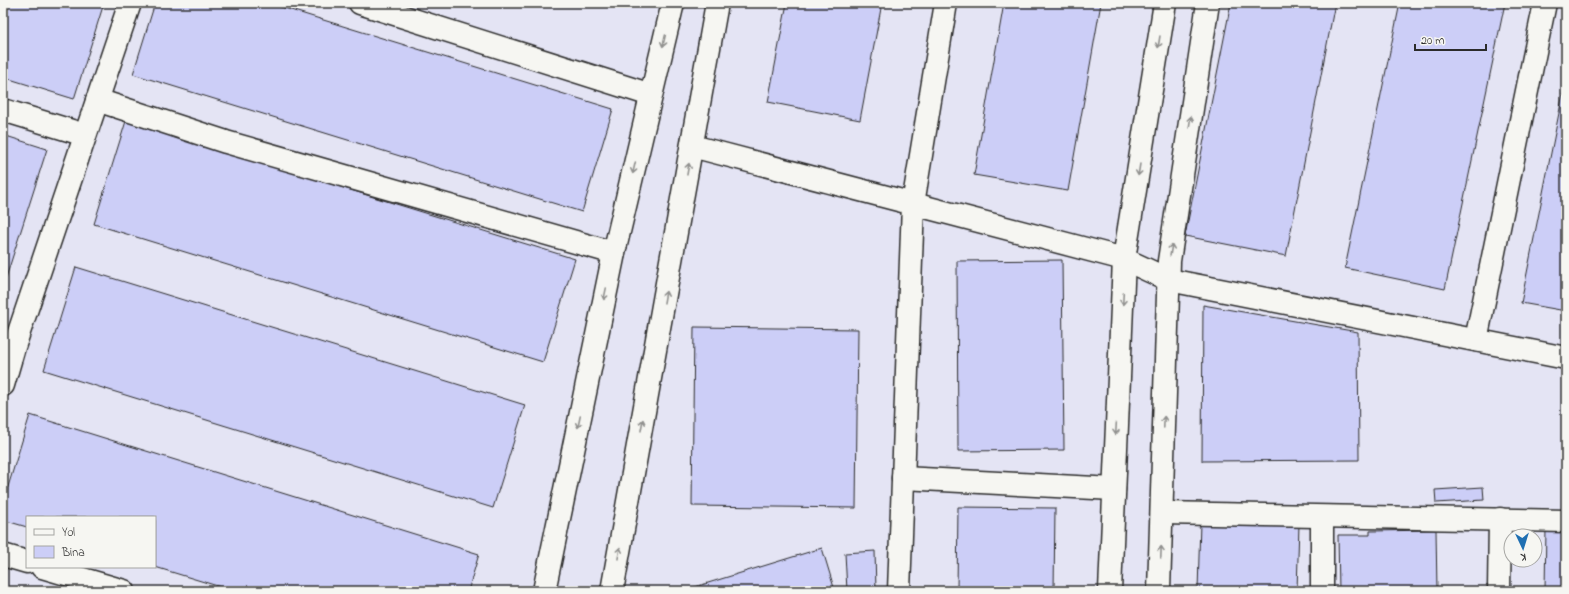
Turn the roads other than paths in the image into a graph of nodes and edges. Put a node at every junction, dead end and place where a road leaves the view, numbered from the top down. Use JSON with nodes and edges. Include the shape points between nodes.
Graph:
{"nodes":[{"id":1,"x":130,"y":3,"type":"edge"},
{"id":2,"x":360,"y":3,"type":"edge"},
{"id":3,"x":673,"y":3,"type":"edge"},
{"id":4,"x":717,"y":3,"type":"edge"},
{"id":5,"x":946,"y":3,"type":"edge"},
{"id":6,"x":1165,"y":3,"type":"edge"},
{"id":7,"x":1208,"y":3,"type":"edge"},
{"id":8,"x":1545,"y":3,"type":"edge"},
{"id":9,"x":651,"y":95,"type":"junction"},
{"id":10,"x":97,"y":100,"type":"junction"},
{"id":11,"x":3,"y":110,"type":"edge"},
{"id":12,"x":85,"y":136,"type":"junction"},
{"id":13,"x":692,"y":146,"type":"junction"},
{"id":14,"x":913,"y":204,"type":"junction"},
{"id":15,"x":614,"y":253,"type":"junction"},
{"id":16,"x":1124,"y":259,"type":"junction"},
{"id":17,"x":1168,"y":280,"type":"junction"},
{"id":18,"x":1476,"y":340,"type":"junction"},
{"id":19,"x":9,"y":346,"type":"edge"},
{"id":20,"x":1566,"y":358,"type":"edge"},
{"id":21,"x":3,"y":385,"type":"edge"},
{"id":22,"x":903,"y":478,"type":"junction"},
{"id":23,"x":1114,"y":489,"type":"junction"},
{"id":24,"x":1162,"y":513,"type":"junction"},
{"id":25,"x":1322,"y":517,"type":"junction"},
{"id":26,"x":1500,"y":520,"type":"junction"},
{"id":27,"x":1566,"y":521,"type":"edge"},
{"id":28,"x":3,"y":556,"type":"edge"},
{"id":29,"x":26,"y":562,"type":"edge"},
{"id":30,"x":45,"y":568,"type":"edge"},
{"id":31,"x":124,"y":591,"type":"edge"},
{"id":32,"x":544,"y":591,"type":"edge"},
{"id":33,"x":612,"y":591,"type":"edge"},
{"id":34,"x":899,"y":591,"type":"edge"},
{"id":35,"x":1110,"y":591,"type":"edge"},
{"id":36,"x":1159,"y":591,"type":"edge"},
{"id":37,"x":1322,"y":591,"type":"edge"},
{"id":38,"x":1499,"y":591,"type":"edge"}],
"edges":[{"from":1,"to":10,"type":"street"},
{"from":2,"to":9,"type":"street"},
{"from":3,"to":9,"type":"street","one_way":true},
{"from":4,"to":13,"type":"street"},
{"from":5,"to":14,"type":"street"},
{"from":6,"to":16,"type":"street","one_way":true},
{"from":17,"to":7,"type":"street","one_way":true},
{"from":8,"to":18,"type":"street"},
{"from":9,"to":15,"type":"street","one_way":true},
{"from":10,"to":12,"type":"street"},
{"from":10,"to":15,"type":"street","via":[[226,142]]},
{"from":11,"to":12,"type":"street"},
{"from":12,"to":19,"type":"street"},
{"from":13,"to":14,"type":"street"},
{"from":33,"to":13,"type":"street","one_way":true},
{"from":14,"to":16,"type":"street"},
{"from":14,"to":22,"type":"street"},
{"from":15,"to":32,"type":"street","one_way":true},
{"from":16,"to":17,"type":"street"},
{"from":16,"to":23,"type":"street","one_way":true},
{"from":17,"to":18,"type":"street"},
{"from":24,"to":17,"type":"street","one_way":true},
{"from":18,"to":20,"type":"street"},
{"from":19,"to":21,"type":"street"},
{"from":22,"to":23,"type":"street"},
{"from":22,"to":34,"type":"street"},
{"from":23,"to":35,"type":"street"},
{"from":24,"to":25,"type":"street"},
{"from":36,"to":24,"type":"street","one_way":true},
{"from":25,"to":26,"type":"street"},
{"from":25,"to":37,"type":"street"},
{"from":26,"to":27,"type":"street"},
{"from":26,"to":38,"type":"street"},
{"from":28,"to":29,"type":"street"},
{"from":30,"to":31,"type":"street"}]}
